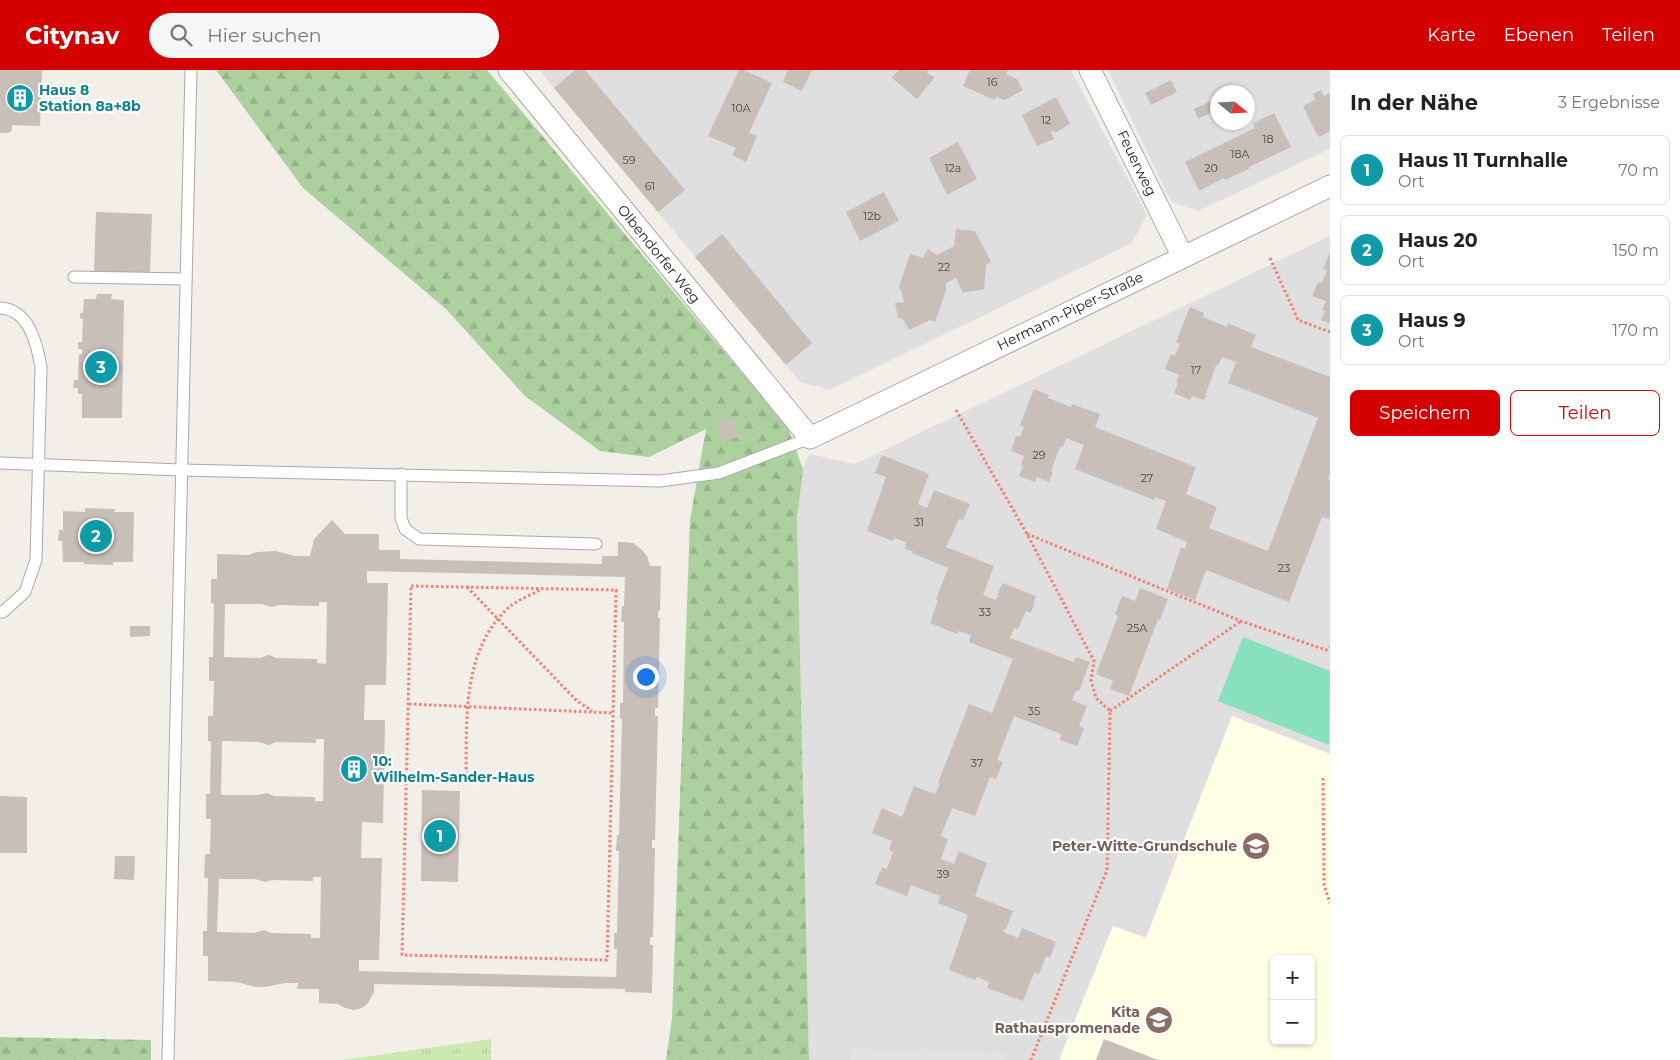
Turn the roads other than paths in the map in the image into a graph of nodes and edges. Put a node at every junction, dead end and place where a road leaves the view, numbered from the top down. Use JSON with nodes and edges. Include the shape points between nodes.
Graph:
{"nodes":[{"id":1,"x":191,"y":70,"type":"edge"},
{"id":2,"x":509,"y":70,"type":"edge"},
{"id":3,"x":1090,"y":70,"type":"edge"},
{"id":4,"x":1330,"y":186,"type":"edge"},
{"id":5,"x":1183,"y":256,"type":"junction"},
{"id":6,"x":74,"y":277,"type":"dead end"},
{"id":7,"x":186,"y":279,"type":"junction"},
{"id":8,"x":0,"y":308,"type":"edge"},
{"id":9,"x":810,"y":438,"type":"junction"},
{"id":10,"x":0,"y":463,"type":"edge"},
{"id":11,"x":39,"y":464,"type":"junction"},
{"id":12,"x":181,"y":470,"type":"junction"},
{"id":13,"x":401,"y":474,"type":"junction"},
{"id":14,"x":596,"y":544,"type":"dead end"},
{"id":15,"x":0,"y":612,"type":"edge"},
{"id":16,"x":168,"y":1060,"type":"edge"}],
"edges":[{"from":1,"to":7,"type":"lane"},
{"from":2,"to":9,"type":"street","name":"Olbendorfer Weg"},
{"from":3,"to":5,"type":"street","name":"Feuerweg"},
{"from":4,"to":5,"type":"street","name":"Hermann-Piper-Straße"},
{"from":5,"to":9,"type":"street","name":"Hermann-Piper-Straße"},
{"from":6,"to":7,"type":"lane"},
{"from":7,"to":12,"type":"lane"},
{"from":8,"to":11,"type":"lane","via":[[7,308],[22,317],[38,348],[41,367]]},
{"from":9,"to":13,"type":"lane","via":[[720,473],[660,481]]},
{"from":10,"to":11,"type":"lane"},
{"from":11,"to":12,"type":"lane"},
{"from":11,"to":15,"type":"lane","via":[[36,560],[25,592]]},
{"from":12,"to":13,"type":"lane"},
{"from":12,"to":16,"type":"lane"},
{"from":13,"to":14,"type":"lane","via":[[401,518],[405,529],[419,539]]}]}
